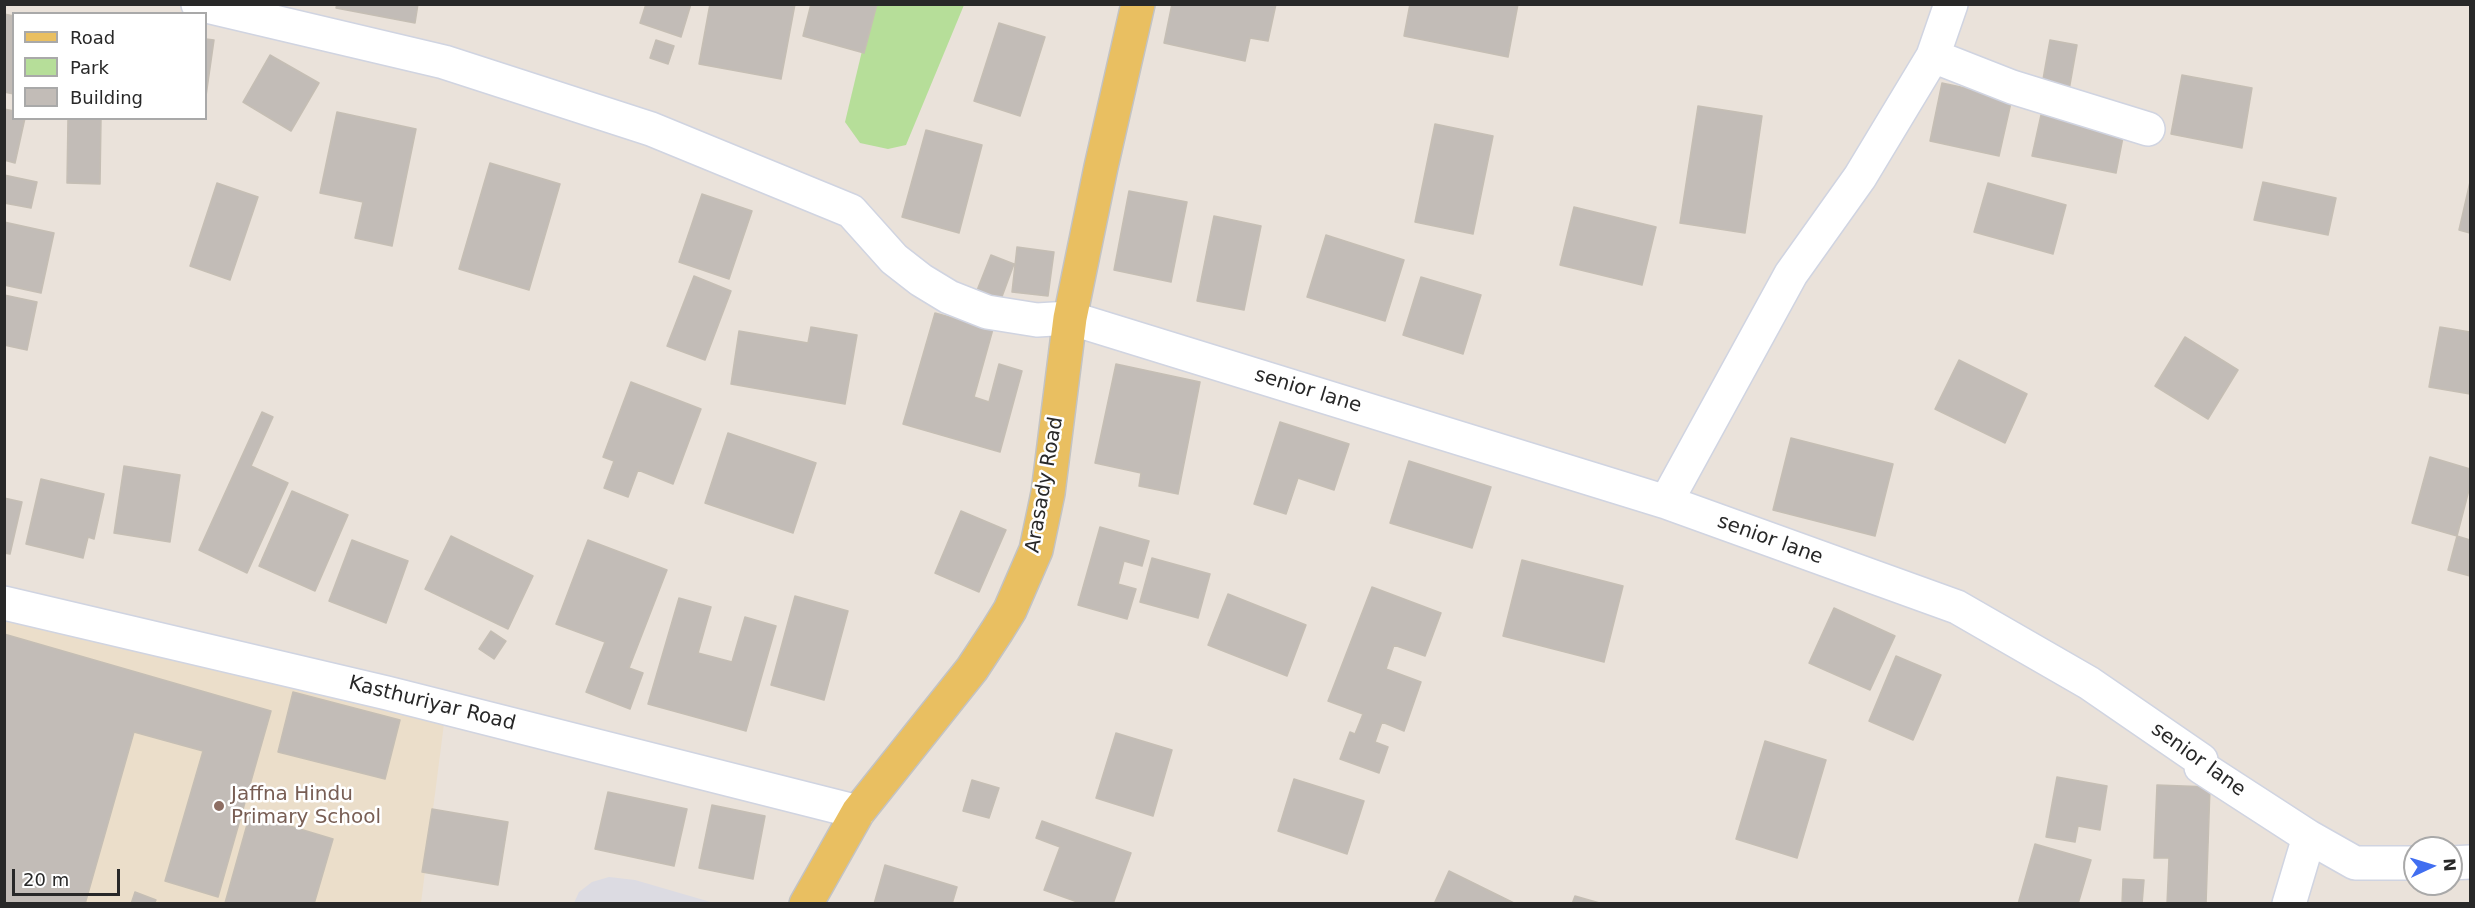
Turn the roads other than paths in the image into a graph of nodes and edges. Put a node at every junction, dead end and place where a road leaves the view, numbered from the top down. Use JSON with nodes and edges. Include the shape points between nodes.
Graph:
{"nodes":[{"id":1,"x":198,"y":4,"type":"edge"},
{"id":2,"x":1138,"y":4,"type":"edge"},
{"id":3,"x":1951,"y":4,"type":"edge"},
{"id":4,"x":1934,"y":56,"type":"junction"},
{"id":5,"x":2148,"y":129,"type":"dead end"},
{"id":6,"x":1070,"y":318,"type":"junction"},
{"id":7,"x":1666,"y":502,"type":"junction"},
{"id":8,"x":4,"y":603,"type":"edge"},
{"id":9,"x":858,"y":812,"type":"junction"},
{"id":10,"x":2309,"y":837,"type":"junction"},
{"id":11,"x":2403,"y":863,"type":"edge"},
{"id":12,"x":806,"y":903,"type":"edge"},
{"id":13,"x":2289,"y":903,"type":"edge"}],
"edges":[{"from":1,"to":6,"type":"street","via":[[444,62],[651,129],[851,211],[894,259],[949,297],[1001,316]]},
{"from":2,"to":6,"type":"main road","name":"Arasady Road"},
{"from":3,"to":4,"type":"street"},
{"from":4,"to":5,"type":"street","via":[[2012,87]]},
{"from":4,"to":7,"type":"street","via":[[1860,177],[1791,274]]},
{"from":6,"to":7,"type":"street","name":"senior lane"},
{"from":6,"to":9,"type":"main road","name":"Arasady Road","via":[[1048,494],[1036,550],[1010,610],[972,669]]},
{"from":7,"to":10,"type":"street","name":"senior lane","via":[[1957,608],[2089,683],[2201,760],[2202,767]]},
{"from":8,"to":9,"type":"street","name":"Kasthuriyar Road","via":[[387,693]]},
{"from":9,"to":12,"type":"main road","name":"Arasady Road"},
{"from":10,"to":11,"type":"street","name":"senior lane","via":[[2355,862]]},
{"from":10,"to":13,"type":"street"}]}
